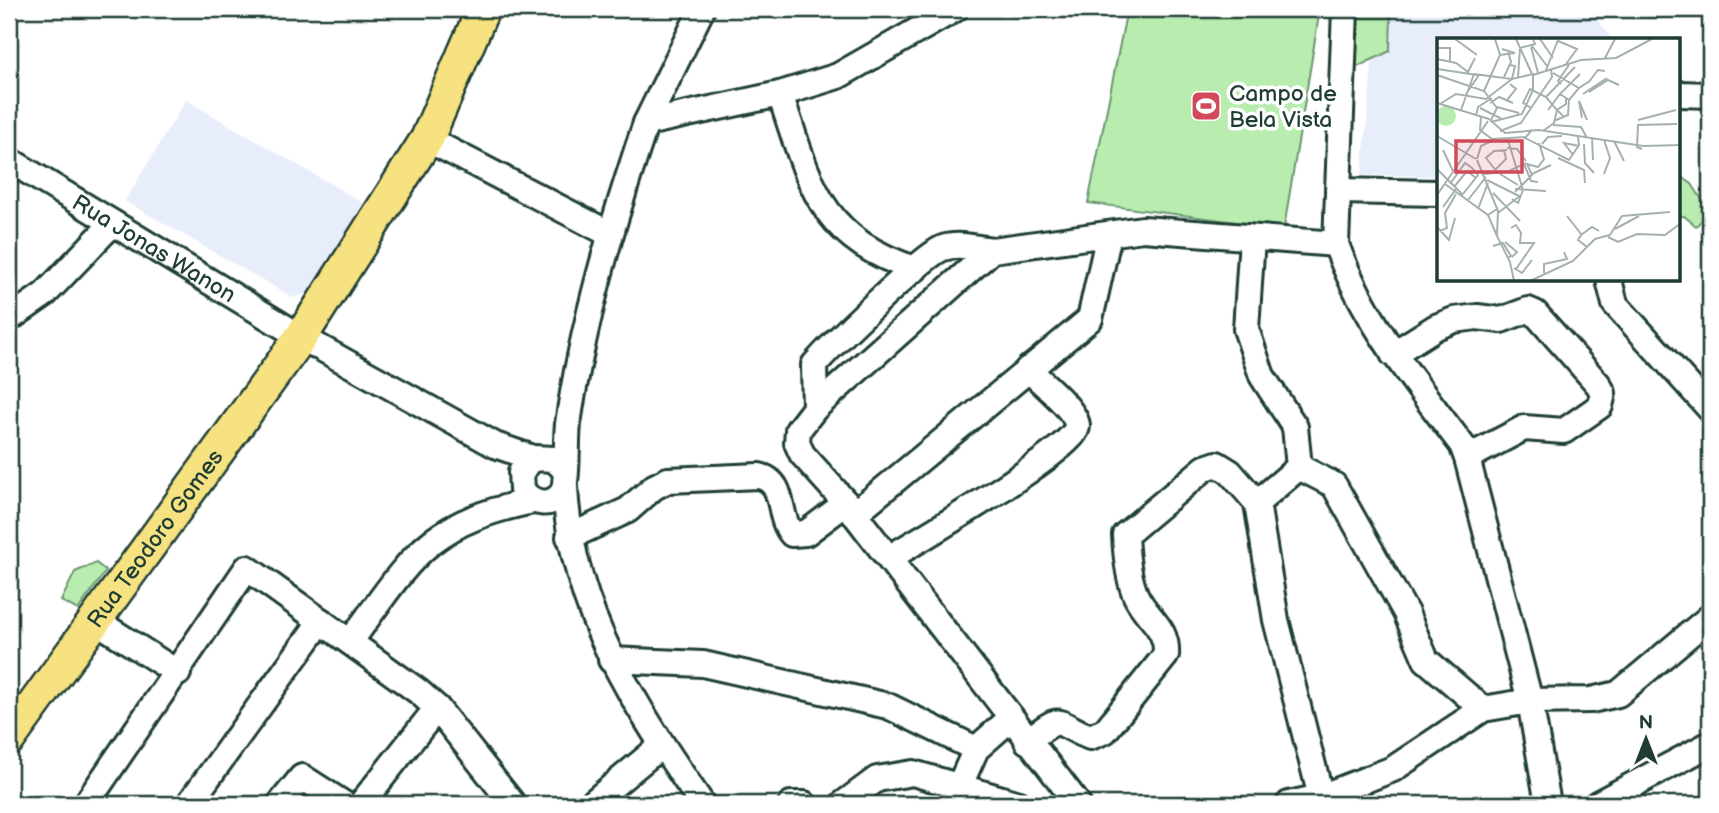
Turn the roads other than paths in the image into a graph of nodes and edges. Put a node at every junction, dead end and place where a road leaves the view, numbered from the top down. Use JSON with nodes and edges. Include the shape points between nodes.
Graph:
{"nodes":[{"id":1,"x":484,"y":9,"type":"edge"},
{"id":2,"x":702,"y":9,"type":"edge"},
{"id":3,"x":955,"y":9,"type":"edge"},
{"id":4,"x":1345,"y":9,"type":"edge"},
{"id":5,"x":780,"y":94,"type":"junction"},
{"id":6,"x":1680,"y":94,"type":"edge"},
{"id":7,"x":1710,"y":95,"type":"edge"},
{"id":8,"x":646,"y":123,"type":"junction"},
{"id":9,"x":427,"y":139,"type":"junction"},
{"id":10,"x":9,"y":160,"type":"edge"},
{"id":11,"x":1338,"y":191,"type":"junction"},
{"id":12,"x":1437,"y":192,"type":"edge"},
{"id":13,"x":111,"y":225,"type":"junction"},
{"id":14,"x":608,"y":233,"type":"junction"},
{"id":15,"x":1109,"y":234,"type":"junction"},
{"id":16,"x":1252,"y":237,"type":"junction"},
{"id":17,"x":1336,"y":244,"type":"junction"},
{"id":18,"x":992,"y":250,"type":"junction"},
{"id":19,"x":915,"y":269,"type":"junction"},
{"id":20,"x":1610,"y":282,"type":"edge"},
{"id":21,"x":9,"y":319,"type":"edge"},
{"id":22,"x":301,"y":337,"type":"junction"},
{"id":23,"x":1393,"y":354,"type":"junction"},
{"id":24,"x":1028,"y":369,"type":"junction"},
{"id":25,"x":815,"y":408,"type":"junction"},
{"id":26,"x":1710,"y":409,"type":"edge"},
{"id":27,"x":568,"y":424,"type":"junction"},
{"id":28,"x":1467,"y":458,"type":"junction"},
{"id":29,"x":1299,"y":467,"type":"junction"},
{"id":30,"x":565,"y":478,"type":"junction"},
{"id":31,"x":531,"y":479,"type":"junction"},
{"id":32,"x":1257,"y":503,"type":"junction"},
{"id":33,"x":850,"y":508,"type":"junction"},
{"id":34,"x":568,"y":535,"type":"junction"},
{"id":35,"x":889,"y":558,"type":"junction"},
{"id":36,"x":1710,"y":617,"type":"edge"},
{"id":37,"x":96,"y":621,"type":"junction"},
{"id":38,"x":321,"y":621,"type":"junction"},
{"id":39,"x":350,"y":642,"type":"junction"},
{"id":40,"x":611,"y":660,"type":"junction"},
{"id":41,"x":178,"y":673,"type":"junction"},
{"id":42,"x":1530,"y":701,"type":"junction"},
{"id":43,"x":437,"y":708,"type":"junction"},
{"id":44,"x":1483,"y":709,"type":"junction"},
{"id":45,"x":1010,"y":719,"type":"junction"},
{"id":46,"x":9,"y":739,"type":"edge"},
{"id":47,"x":1027,"y":741,"type":"junction"},
{"id":48,"x":1710,"y":744,"type":"edge"},
{"id":49,"x":662,"y":745,"type":"junction"},
{"id":50,"x":976,"y":749,"type":"junction"},
{"id":51,"x":959,"y":787,"type":"junction"},
{"id":52,"x":1321,"y":797,"type":"junction"},
{"id":53,"x":100,"y":799,"type":"edge"},
{"id":54,"x":189,"y":804,"type":"edge"},
{"id":55,"x":279,"y":804,"type":"edge"},
{"id":56,"x":344,"y":804,"type":"edge"},
{"id":57,"x":361,"y":804,"type":"edge"},
{"id":58,"x":513,"y":804,"type":"edge"},
{"id":59,"x":591,"y":804,"type":"edge"},
{"id":60,"x":702,"y":804,"type":"edge"},
{"id":61,"x":791,"y":804,"type":"edge"},
{"id":62,"x":804,"y":804,"type":"edge"},
{"id":63,"x":843,"y":804,"type":"edge"},
{"id":64,"x":1019,"y":804,"type":"edge"},
{"id":65,"x":1078,"y":804,"type":"edge"},
{"id":66,"x":1289,"y":804,"type":"edge"},
{"id":67,"x":1548,"y":804,"type":"edge"},
{"id":68,"x":1597,"y":804,"type":"edge"}],
"edges":[{"from":1,"to":9,"type":"main road","name":"Rua Teodoro Gomes"},
{"from":2,"to":8,"type":"street"},
{"from":3,"to":5,"type":"street","via":[[838,76]]},
{"from":4,"to":11,"type":"street"},
{"from":5,"to":8,"type":"street"},
{"from":5,"to":19,"type":"street","via":[[820,205],[860,245]]},
{"from":6,"to":7,"type":"street"},
{"from":8,"to":14,"type":"street"},
{"from":9,"to":14,"type":"street"},
{"from":9,"to":22,"type":"main road","name":"Rua Teodoro Gomes"},
{"from":10,"to":13,"type":"street","name":"Rua Jonas Wanon"},
{"from":11,"to":12,"type":"street"},
{"from":11,"to":17,"type":"street"},
{"from":13,"to":21,"type":"street","via":[[45,294]]},
{"from":13,"to":22,"type":"street","name":"Rua Jonas Wanon"},
{"from":14,"to":27,"type":"street"},
{"from":15,"to":16,"type":"street","via":[[1143,229]]},
{"from":15,"to":18,"type":"street"},
{"from":15,"to":24,"type":"street","via":[[1090,319]]},
{"from":16,"to":17,"type":"street"},
{"from":16,"to":29,"type":"street","via":[[1246,328],[1262,376],[1295,427]]},
{"from":17,"to":23,"type":"street","via":[[1347,274]]},
{"from":18,"to":19,"type":"street","via":[[942,248]]},
{"from":18,"to":25,"type":"street"},
{"from":19,"to":25,"type":"street","via":[[814,365]]},
{"from":20,"to":26,"type":"street","via":[[1615,304]]},
{"from":22,"to":31,"type":"street","name":"Rua Jonas Wanon","via":[[495,445]]},
{"from":22,"to":37,"type":"main road","name":"Rua Teodoro Gomes"},
{"from":23,"to":28,"type":"street"},
{"from":23,"to":28,"type":"street","via":[[1454,320],[1501,320],[1528,310],[1603,393],[1600,406],[1564,431],[1524,428]]},
{"from":24,"to":33,"type":"street"},
{"from":24,"to":35,"type":"street","via":[[1074,415],[1074,437],[1040,464]]},
{"from":25,"to":33,"type":"street","via":[[798,430],[797,443]]},
{"from":27,"to":30,"type":"street"},
{"from":27,"to":31,"type":"street"},
{"from":28,"to":42,"type":"street"},
{"from":29,"to":32,"type":"street"},
{"from":29,"to":44,"type":"street","via":[[1334,485],[1406,612],[1426,660]]},
{"from":30,"to":31,"type":"street","name":"Rua Jonas Wanon","via":[[554,459]]},
{"from":30,"to":31,"type":"street","via":[[556,499]]},
{"from":30,"to":34,"type":"street"},
{"from":31,"to":34,"type":"street"},
{"from":31,"to":39,"type":"street","via":[[492,509],[429,541]]},
{"from":32,"to":47,"type":"street","via":[[1217,464],[1205,468],[1125,535],[1136,597],[1163,632],[1166,655],[1105,731],[1090,737],[1062,721],[1051,723]]},
{"from":32,"to":52,"type":"street","via":[[1276,620]]},
{"from":33,"to":34,"type":"street","via":[[806,533],[792,534],[785,526],[777,486],[771,478],[677,479],[654,487],[628,510]]},
{"from":33,"to":35,"type":"street"},
{"from":34,"to":40,"type":"street","via":[[592,618]]},
{"from":35,"to":45,"type":"street"},
{"from":36,"to":42,"type":"street","via":[[1618,694],[1591,700]]},
{"from":37,"to":41,"type":"street"},
{"from":37,"to":46,"type":"main road","name":"Rua Teodoro Gomes"},
{"from":38,"to":39,"type":"street"},
{"from":38,"to":41,"type":"street","via":[[247,568]]},
{"from":38,"to":54,"type":"street"},
{"from":39,"to":43,"type":"street"},
{"from":40,"to":49,"type":"street"},
{"from":40,"to":50,"type":"street","via":[[703,664],[888,706]]},
{"from":41,"to":53,"type":"street"},
{"from":42,"to":44,"type":"street"},
{"from":42,"to":67,"type":"street"},
{"from":43,"to":57,"type":"street"},
{"from":43,"to":58,"type":"street"},
{"from":44,"to":52,"type":"street","via":[[1393,769]]},
{"from":45,"to":47,"type":"street"},
{"from":45,"to":50,"type":"street"},
{"from":47,"to":65,"type":"street"},
{"from":48,"to":68,"type":"street"},
{"from":49,"to":59,"type":"street"},
{"from":49,"to":60,"type":"street"},
{"from":50,"to":51,"type":"street"},
{"from":51,"to":63,"type":"street","via":[[913,773],[877,779]]},
{"from":51,"to":64,"type":"street"},
{"from":52,"to":66,"type":"street"},
{"from":55,"to":56,"type":"street","via":[[302,777]]},
{"from":61,"to":62,"type":"street"}]}
